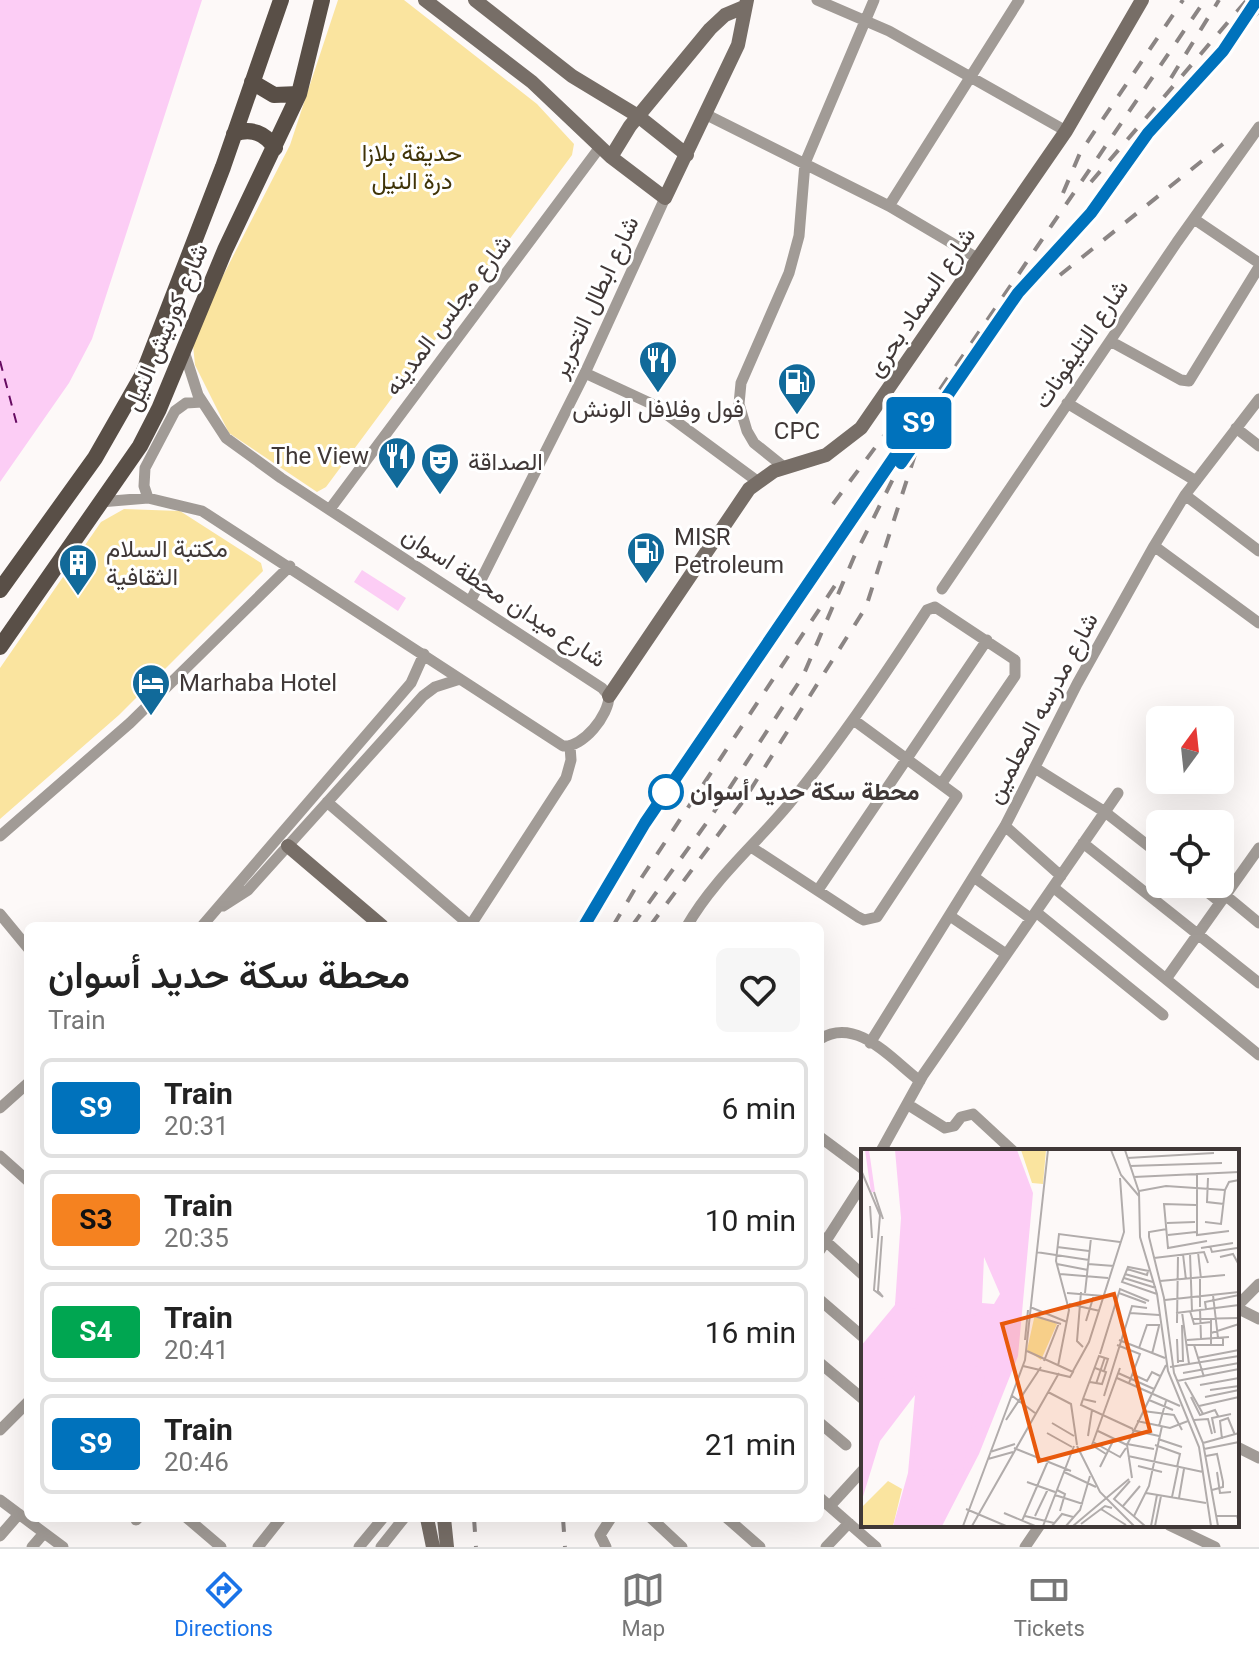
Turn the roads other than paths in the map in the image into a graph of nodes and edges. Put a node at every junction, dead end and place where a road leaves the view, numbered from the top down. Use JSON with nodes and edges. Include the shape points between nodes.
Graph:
{"nodes":[{"id":1,"x":281,"y":0,"type":"edge"},
{"id":2,"x":322,"y":0,"type":"edge"},
{"id":3,"x":425,"y":0,"type":"edge"},
{"id":4,"x":475,"y":0,"type":"edge"},
{"id":5,"x":817,"y":0,"type":"edge"},
{"id":6,"x":874,"y":0,"type":"edge"},
{"id":7,"x":1019,"y":0,"type":"edge"},
{"id":8,"x":1142,"y":0,"type":"edge"},
{"id":9,"x":745,"y":4,"type":"edge"},
{"id":10,"x":865,"y":20,"type":"junction"},
{"id":11,"x":969,"y":74,"type":"junction"},
{"id":12,"x":252,"y":82,"type":"junction"},
{"id":13,"x":299,"y":94,"type":"junction"},
{"id":14,"x":707,"y":115,"type":"junction"},
{"id":15,"x":638,"y":116,"type":"junction"},
{"id":16,"x":1259,"y":127,"type":"edge"},
{"id":17,"x":1066,"y":131,"type":"junction"},
{"id":18,"x":234,"y":134,"type":"junction"},
{"id":19,"x":1254,"y":144,"type":"edge"},
{"id":20,"x":275,"y":148,"type":"junction"},
{"id":21,"x":605,"y":152,"type":"junction"},
{"id":22,"x":687,"y":155,"type":"junction"},
{"id":23,"x":805,"y":163,"type":"junction"},
{"id":24,"x":665,"y":198,"type":"junction"},
{"id":25,"x":889,"y":206,"type":"junction"},
{"id":26,"x":1194,"y":219,"type":"junction"},
{"id":27,"x":977,"y":258,"type":"junction"},
{"id":28,"x":1259,"y":265,"type":"edge"},
{"id":29,"x":1110,"y":341,"type":"junction"},
{"id":30,"x":184,"y":351,"type":"junction"},
{"id":31,"x":585,"y":373,"type":"junction"},
{"id":32,"x":1259,"y":399,"type":"edge"},
{"id":33,"x":202,"y":402,"type":"junction"},
{"id":34,"x":1067,"y":403,"type":"junction"},
{"id":35,"x":1236,"y":428,"type":"junction"},
{"id":36,"x":1259,"y":446,"type":"edge"},
{"id":37,"x":784,"y":467,"type":"junction"},
{"id":38,"x":757,"y":481,"type":"junction"},
{"id":39,"x":1196,"y":481,"type":"junction"},
{"id":40,"x":1185,"y":495,"type":"junction"},
{"id":41,"x":148,"y":498,"type":"junction"},
{"id":42,"x":100,"y":502,"type":"junction"},
{"id":43,"x":330,"y":509,"type":"junction"},
{"id":44,"x":1154,"y":546,"type":"junction"},
{"id":45,"x":1259,"y":551,"type":"edge"},
{"id":46,"x":290,"y":566,"type":"junction"},
{"id":47,"x":942,"y":589,"type":"dead end"},
{"id":48,"x":0,"y":590,"type":"edge"},
{"id":49,"x":33,"y":600,"type":"junction"},
{"id":50,"x":471,"y":600,"type":"junction"},
{"id":51,"x":1259,"y":623,"type":"edge"},
{"id":52,"x":0,"y":624,"type":"edge"},
{"id":53,"x":987,"y":640,"type":"junction"},
{"id":54,"x":0,"y":647,"type":"edge"},
{"id":55,"x":424,"y":654,"type":"junction"},
{"id":56,"x":460,"y":679,"type":"junction"},
{"id":57,"x":609,"y":696,"type":"junction"},
{"id":58,"x":855,"y":721,"type":"junction"},
{"id":59,"x":570,"y":746,"type":"junction"},
{"id":60,"x":906,"y":757,"type":"junction"},
{"id":61,"x":1035,"y":768,"type":"junction"},
{"id":62,"x":942,"y":783,"type":"junction"},
{"id":63,"x":1118,"y":793,"type":"dead end"},
{"id":64,"x":327,"y":802,"type":"junction"},
{"id":65,"x":1105,"y":812,"type":"junction"},
{"id":66,"x":1005,"y":826,"type":"junction"},
{"id":67,"x":0,"y":836,"type":"edge"},
{"id":68,"x":1083,"y":843,"type":"junction"},
{"id":69,"x":1146,"y":844,"type":"edge"},
{"id":70,"x":288,"y":846,"type":"junction"},
{"id":71,"x":751,"y":847,"type":"junction"},
{"id":72,"x":1259,"y":848,"type":"edge"},
{"id":73,"x":1061,"y":876,"type":"junction"},
{"id":74,"x":974,"y":877,"type":"junction"},
{"id":75,"x":1234,"y":882,"type":"edge"},
{"id":76,"x":1053,"y":887,"type":"junction"},
{"id":77,"x":818,"y":890,"type":"junction"},
{"id":78,"x":1222,"y":898,"type":"joint"},
{"id":79,"x":223,"y":906,"type":"junction"},
{"id":80,"x":0,"y":914,"type":"edge"},
{"id":81,"x":1033,"y":915,"type":"junction"},
{"id":82,"x":950,"y":916,"type":"junction"},
{"id":83,"x":206,"y":922,"type":"edge"},
{"id":84,"x":377,"y":922,"type":"edge"},
{"id":85,"x":465,"y":922,"type":"edge"},
{"id":86,"x":473,"y":922,"type":"edge"},
{"id":87,"x":689,"y":922,"type":"edge"},
{"id":88,"x":1259,"y":923,"type":"edge"},
{"id":89,"x":1197,"y":933,"type":"junction"},
{"id":90,"x":24,"y":943,"type":"edge"},
{"id":91,"x":1006,"y":954,"type":"junction"},
{"id":92,"x":1166,"y":979,"type":"junction"},
{"id":93,"x":1259,"y":983,"type":"edge"},
{"id":94,"x":1163,"y":1015,"type":"dead end"},
{"id":95,"x":824,"y":1037,"type":"edge"},
{"id":96,"x":870,"y":1043,"type":"junction"},
{"id":97,"x":1259,"y":1055,"type":"edge"},
{"id":98,"x":920,"y":1081,"type":"junction"},
{"id":99,"x":24,"y":1087,"type":"edge"},
{"id":100,"x":907,"y":1104,"type":"junction"},
{"id":101,"x":0,"y":1108,"type":"edge"},
{"id":102,"x":824,"y":1140,"type":"edge"},
{"id":103,"x":884,"y":1149,"type":"edge"},
{"id":104,"x":1011,"y":1149,"type":"edge"},
{"id":105,"x":0,"y":1156,"type":"edge"},
{"id":106,"x":861,"y":1168,"type":"edge"},
{"id":107,"x":24,"y":1177,"type":"edge"},
{"id":108,"x":861,"y":1186,"type":"edge"},
{"id":109,"x":824,"y":1239,"type":"edge"},
{"id":110,"x":824,"y":1244,"type":"edge"},
{"id":111,"x":861,"y":1273,"type":"edge"},
{"id":112,"x":1259,"y":1284,"type":"edge"},
{"id":113,"x":824,"y":1303,"type":"edge"},
{"id":114,"x":1239,"y":1305,"type":"edge"},
{"id":115,"x":1239,"y":1308,"type":"edge"},
{"id":116,"x":1259,"y":1319,"type":"edge"},
{"id":117,"x":861,"y":1335,"type":"edge"},
{"id":118,"x":824,"y":1366,"type":"edge"},
{"id":119,"x":861,"y":1397,"type":"edge"},
{"id":120,"x":24,"y":1406,"type":"edge"},
{"id":121,"x":824,"y":1426,"type":"edge"},
{"id":122,"x":0,"y":1430,"type":"edge"},
{"id":123,"x":846,"y":1445,"type":"dead end"},
{"id":124,"x":1239,"y":1448,"type":"edge"},
{"id":125,"x":1259,"y":1458,"type":"edge"},
{"id":126,"x":861,"y":1472,"type":"edge"},
{"id":127,"x":0,"y":1500,"type":"edge"},
{"id":128,"x":824,"y":1501,"type":"edge"},
{"id":129,"x":830,"y":1506,"type":"junction"},
{"id":130,"x":19,"y":1514,"type":"junction"},
{"id":131,"x":24,"y":1518,"type":"edge"},
{"id":132,"x":30,"y":1522,"type":"edge"},
{"id":133,"x":192,"y":1522,"type":"edge"},
{"id":134,"x":278,"y":1522,"type":"edge"},
{"id":135,"x":380,"y":1522,"type":"edge"},
{"id":136,"x":401,"y":1522,"type":"edge"},
{"id":137,"x":428,"y":1522,"type":"edge"},
{"id":138,"x":444,"y":1522,"type":"edge"},
{"id":139,"x":608,"y":1522,"type":"edge"},
{"id":140,"x":655,"y":1522,"type":"edge"},
{"id":141,"x":732,"y":1522,"type":"edge"},
{"id":142,"x":849,"y":1523,"type":"junction"},
{"id":143,"x":1039,"y":1527,"type":"edge"},
{"id":144,"x":1173,"y":1527,"type":"edge"},
{"id":145,"x":44,"y":1533,"type":"junction"},
{"id":146,"x":0,"y":1536,"type":"edge"},
{"id":147,"x":32,"y":1547,"type":"edge"},
{"id":148,"x":63,"y":1547,"type":"edge"},
{"id":149,"x":221,"y":1547,"type":"edge"},
{"id":150,"x":258,"y":1547,"type":"edge"},
{"id":151,"x":359,"y":1547,"type":"edge"},
{"id":152,"x":381,"y":1547,"type":"edge"},
{"id":153,"x":433,"y":1547,"type":"edge"},
{"id":154,"x":447,"y":1547,"type":"edge"},
{"id":155,"x":606,"y":1547,"type":"edge"},
{"id":156,"x":682,"y":1547,"type":"edge"},
{"id":157,"x":760,"y":1547,"type":"edge"},
{"id":158,"x":826,"y":1547,"type":"edge"},
{"id":159,"x":876,"y":1547,"type":"edge"},
{"id":160,"x":1025,"y":1547,"type":"edge"},
{"id":161,"x":1215,"y":1547,"type":"edge"}],
"edges":[{"from":1,"to":12,"type":"main road","name":"شارع كورنيش النيل"},
{"from":2,"to":13,"type":"main road","name":"شارع كورنيش النيل"},
{"from":3,"to":21,"type":"street","via":[[532,82]]},
{"from":4,"to":15,"type":"street","via":[[572,76]]},
{"from":5,"to":10,"type":"street"},
{"from":6,"to":10,"type":"street"},
{"from":7,"to":11,"type":"street"},
{"from":8,"to":17,"type":"street","name":"شارع السماد بحرى"},
{"from":9,"to":14,"type":"street","name":"شارع ابطال التحرير","via":[[741,38]]},
{"from":9,"to":15,"type":"street","name":"شارع ابطال التحرير","via":[[717,22]]},
{"from":10,"to":11,"type":"street"},
{"from":10,"to":23,"type":"street"},
{"from":11,"to":17,"type":"street"},
{"from":11,"to":25,"type":"street"},
{"from":12,"to":13,"type":"main road","via":[[274,95]]},
{"from":12,"to":18,"type":"main road","name":"شارع كورنيش النيل"},
{"from":13,"to":20,"type":"main road","name":"شارع كورنيش النيل"},
{"from":14,"to":22,"type":"street","name":"شارع ابطال التحرير"},
{"from":14,"to":23,"type":"street"},
{"from":15,"to":21,"type":"street","name":"شارع ابطال التحرير"},
{"from":15,"to":22,"type":"street"},
{"from":16,"to":19,"type":"street","name":"شارع التليفونات"},
{"from":17,"to":27,"type":"street","name":"شارع السماد بحرى"},
{"from":18,"to":20,"type":"main road","via":[[254,131]]},
{"from":18,"to":48,"type":"main road","name":"شارع كورنيش النيل","via":[[158,341],[127,406]]},
{"from":19,"to":26,"type":"street","name":"شارع التليفونات"},
{"from":20,"to":30,"type":"main road","name":"شارع كورنيش النيل","via":[[230,238]]},
{"from":21,"to":24,"type":"street"},
{"from":21,"to":43,"type":"street","name":"شارع مجلس المدينه"},
{"from":22,"to":24,"type":"street","name":"شارع ابطال التحرير"},
{"from":23,"to":25,"type":"street"},
{"from":23,"to":37,"type":"street","via":[[799,236],[789,273],[744,373],[739,404],[754,443]]},
{"from":24,"to":31,"type":"street","name":"شارع ابطال التحرير"},
{"from":25,"to":27,"type":"street"},
{"from":26,"to":28,"type":"street"},
{"from":26,"to":29,"type":"street","name":"شارع التليفونات"},
{"from":27,"to":37,"type":"street","name":"شارع السماد بحرى","via":[[861,428],[826,455]]},
{"from":28,"to":29,"type":"street","via":[[1189,381]]},
{"from":29,"to":34,"type":"street","name":"شارع التليفونات"},
{"from":30,"to":33,"type":"street","name":"شارع ميدان محطة اسوان"},
{"from":30,"to":42,"type":"main road","name":"شارع كورنيش النيل","via":[[140,446]]},
{"from":31,"to":38,"type":"street","via":[[654,405]]},
{"from":31,"to":50,"type":"street","name":"شارع ابطال التحرير"},
{"from":32,"to":35,"type":"street","name":"شارع مدرسه المعلمين"},
{"from":33,"to":41,"type":"street","via":[[186,403],[175,411],[145,468]]},
{"from":33,"to":43,"type":"street","name":"شارع ميدان محطة اسوان","via":[[226,438]]},
{"from":34,"to":39,"type":"street"},
{"from":34,"to":47,"type":"street","name":"شارع التليفونات"},
{"from":35,"to":36,"type":"street"},
{"from":35,"to":39,"type":"street","name":"شارع مدرسه المعلمين"},
{"from":37,"to":38,"type":"street","name":"شارع السماد بحرى"},
{"from":38,"to":57,"type":"street","name":"شارع السماد بحرى"},
{"from":39,"to":40,"type":"street","name":"شارع مدرسه المعلمين"},
{"from":40,"to":44,"type":"street","name":"شارع مدرسه المعلمين"},
{"from":40,"to":45,"type":"street"},
{"from":41,"to":42,"type":"street"},
{"from":41,"to":46,"type":"street","via":[[202,511]]},
{"from":42,"to":49,"type":"main road","name":"شارع كورنيش النيل"},
{"from":43,"to":50,"type":"street","name":"شارع ميدان محطة اسوان"},
{"from":44,"to":51,"type":"street"},
{"from":44,"to":61,"type":"street","name":"شارع مدرسه المعلمين"},
{"from":46,"to":55,"type":"street"},
{"from":46,"to":67,"type":"street","via":[[130,723]]},
{"from":49,"to":52,"type":"main road","via":[[19,605]]},
{"from":49,"to":54,"type":"main road","name":"شارع كورنيش النيل"},
{"from":50,"to":57,"type":"street","name":"شارع ميدان محطة اسوان"},
{"from":53,"to":58,"type":"street","via":[[932,607]]},
{"from":53,"to":60,"type":"street"},
{"from":53,"to":62,"type":"street","via":[[1015,660],[1015,676]]},
{"from":55,"to":56,"type":"street"},
{"from":55,"to":79,"type":"street","via":[[411,683],[241,876]]},
{"from":56,"to":59,"type":"street"},
{"from":56,"to":64,"type":"street","via":[[429,691]]},
{"from":57,"to":59,"type":"street","name":"شارع ميدان محطة اسوان","via":[[588,734]]},
{"from":58,"to":60,"type":"street"},
{"from":58,"to":71,"type":"street"},
{"from":59,"to":86,"type":"street","via":[[566,778]]},
{"from":60,"to":62,"type":"street"},
{"from":60,"to":77,"type":"street"},
{"from":61,"to":65,"type":"street"},
{"from":61,"to":66,"type":"street","name":"شارع مدرسه المعلمين"},
{"from":62,"to":77,"type":"street","via":[[956,798],[877,917],[864,920]]},
{"from":63,"to":65,"type":"street"},
{"from":64,"to":70,"type":"street"},
{"from":64,"to":85,"type":"street"},
{"from":65,"to":68,"type":"street"},
{"from":65,"to":69,"type":"street"},
{"from":66,"to":73,"type":"street"},
{"from":66,"to":74,"type":"street","name":"شارع مدرسه المعلمين"},
{"from":68,"to":73,"type":"street"},
{"from":68,"to":89,"type":"street"},
{"from":70,"to":79,"type":"street","via":[[248,890]]},
{"from":70,"to":84,"type":"street"},
{"from":71,"to":77,"type":"street"},
{"from":71,"to":87,"type":"street","via":[[709,890]]},
{"from":72,"to":75,"type":"street"},
{"from":73,"to":76,"type":"street"},
{"from":74,"to":81,"type":"street"},
{"from":74,"to":82,"type":"street","name":"شارع مدرسه المعلمين"},
{"from":76,"to":81,"type":"street"},
{"from":76,"to":92,"type":"street"},
{"from":78,"to":88,"type":"street"},
{"from":78,"to":89,"type":"street"},
{"from":79,"to":83,"type":"street"},
{"from":80,"to":90,"type":"street"},
{"from":81,"to":91,"type":"street"},
{"from":81,"to":94,"type":"street"},
{"from":82,"to":91,"type":"street"},
{"from":82,"to":96,"type":"street","name":"شارع مدرسه المعلمين"},
{"from":89,"to":92,"type":"street"},
{"from":89,"to":93,"type":"street"},
{"from":91,"to":98,"type":"street"},
{"from":92,"to":97,"type":"street"},
{"from":95,"to":96,"type":"street","via":[[847,1030]]},
{"from":96,"to":98,"type":"street"},
{"from":98,"to":100,"type":"street"},
{"from":99,"to":101,"type":"street"},
{"from":100,"to":103,"type":"street"},
{"from":100,"to":104,"type":"street","via":[[945,1128],[973,1114]]},
{"from":102,"to":106,"type":"street"},
{"from":105,"to":107,"type":"street"},
{"from":108,"to":109,"type":"street"},
{"from":110,"to":111,"type":"street"},
{"from":112,"to":114,"type":"street"},
{"from":113,"to":117,"type":"street"},
{"from":115,"to":116,"type":"street"},
{"from":118,"to":119,"type":"street"},
{"from":120,"to":122,"type":"street"},
{"from":121,"to":123,"type":"street"},
{"from":124,"to":125,"type":"street"},
{"from":126,"to":129,"type":"street"},
{"from":127,"to":130,"type":"street"},
{"from":128,"to":129,"type":"street"},
{"from":129,"to":142,"type":"street"},
{"from":130,"to":131,"type":"street"},
{"from":130,"to":146,"type":"street"},
{"from":132,"to":145,"type":"street"},
{"from":133,"to":149,"type":"street"},
{"from":134,"to":150,"type":"street"},
{"from":135,"to":151,"type":"street"},
{"from":136,"to":152,"type":"street"},
{"from":137,"to":153,"type":"street"},
{"from":138,"to":154,"type":"street"},
{"from":139,"to":155,"type":"street","via":[[600,1539]]},
{"from":140,"to":156,"type":"street"},
{"from":141,"to":157,"type":"street"},
{"from":142,"to":158,"type":"street"},
{"from":142,"to":159,"type":"street"},
{"from":143,"to":160,"type":"street"},
{"from":144,"to":161,"type":"street"},
{"from":145,"to":147,"type":"street"},
{"from":145,"to":148,"type":"street"}]}
